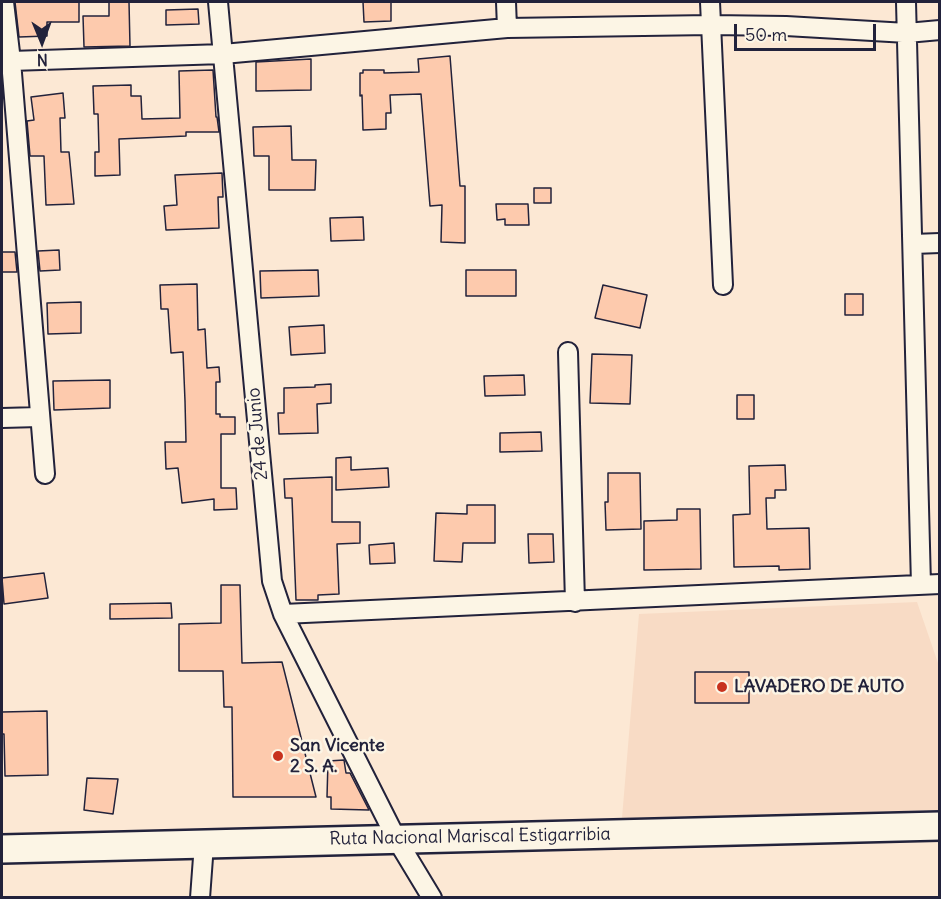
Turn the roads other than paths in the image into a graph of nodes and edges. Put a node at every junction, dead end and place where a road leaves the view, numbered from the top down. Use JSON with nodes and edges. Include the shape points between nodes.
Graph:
{"nodes":[{"id":1,"x":4,"y":2,"type":"edge"},
{"id":2,"x":218,"y":2,"type":"edge"},
{"id":3,"x":506,"y":2,"type":"edge"},
{"id":4,"x":710,"y":2,"type":"edge"},
{"id":5,"x":906,"y":2,"type":"edge"},
{"id":6,"x":711,"y":25,"type":"junction"},
{"id":7,"x":507,"y":28,"type":"junction"},
{"id":8,"x":939,"y":30,"type":"edge"},
{"id":9,"x":907,"y":33,"type":"junction"},
{"id":10,"x":223,"y":54,"type":"junction"},
{"id":11,"x":11,"y":61,"type":"junction"},
{"id":12,"x":939,"y":243,"type":"edge"},
{"id":13,"x":913,"y":244,"type":"junction"},
{"id":14,"x":723,"y":285,"type":"dead end"},
{"id":15,"x":568,"y":352,"type":"dead end"},
{"id":16,"x":39,"y":417,"type":"junction"},
{"id":17,"x":2,"y":418,"type":"edge"},
{"id":18,"x":45,"y":474,"type":"dead end"},
{"id":19,"x":930,"y":585,"type":"edge"},
{"id":20,"x":575,"y":602,"type":"junction"},
{"id":21,"x":283,"y":614,"type":"junction"},
{"id":22,"x":939,"y":826,"type":"edge"},
{"id":23,"x":397,"y":840,"type":"junction"},
{"id":24,"x":204,"y":844,"type":"junction"},
{"id":25,"x":2,"y":849,"type":"edge"},
{"id":26,"x":200,"y":897,"type":"edge"},
{"id":27,"x":432,"y":897,"type":"edge"}],
"edges":[{"from":1,"to":11,"type":"street"},
{"from":2,"to":10,"type":"street","name":"24 de Junio"},
{"from":3,"to":7,"type":"street"},
{"from":4,"to":6,"type":"street"},
{"from":5,"to":9,"type":"street"},
{"from":6,"to":7,"type":"street"},
{"from":6,"to":9,"type":"street"},
{"from":6,"to":14,"type":"street"},
{"from":7,"to":10,"type":"street"},
{"from":8,"to":9,"type":"street"},
{"from":9,"to":13,"type":"street"},
{"from":10,"to":11,"type":"street"},
{"from":10,"to":21,"type":"street","name":"24 de Junio","via":[[272,581]]},
{"from":11,"to":16,"type":"street"},
{"from":12,"to":13,"type":"street"},
{"from":13,"to":19,"type":"street"},
{"from":15,"to":20,"type":"street"},
{"from":16,"to":17,"type":"street"},
{"from":16,"to":18,"type":"street"},
{"from":19,"to":20,"type":"street"},
{"from":20,"to":21,"type":"street"},
{"from":21,"to":23,"type":"street","name":"24 de Junio"},
{"from":22,"to":23,"type":"main road","name":"Ruta Nacional Mariscal Estigarribia"},
{"from":23,"to":24,"type":"main road","name":"Ruta Nacional Mariscal Estigarribia"},
{"from":23,"to":27,"type":"street","name":"24 de Junio"},
{"from":24,"to":25,"type":"main road","name":"Ruta Nacional Mariscal Estigarribia"},
{"from":24,"to":26,"type":"street"}]}
